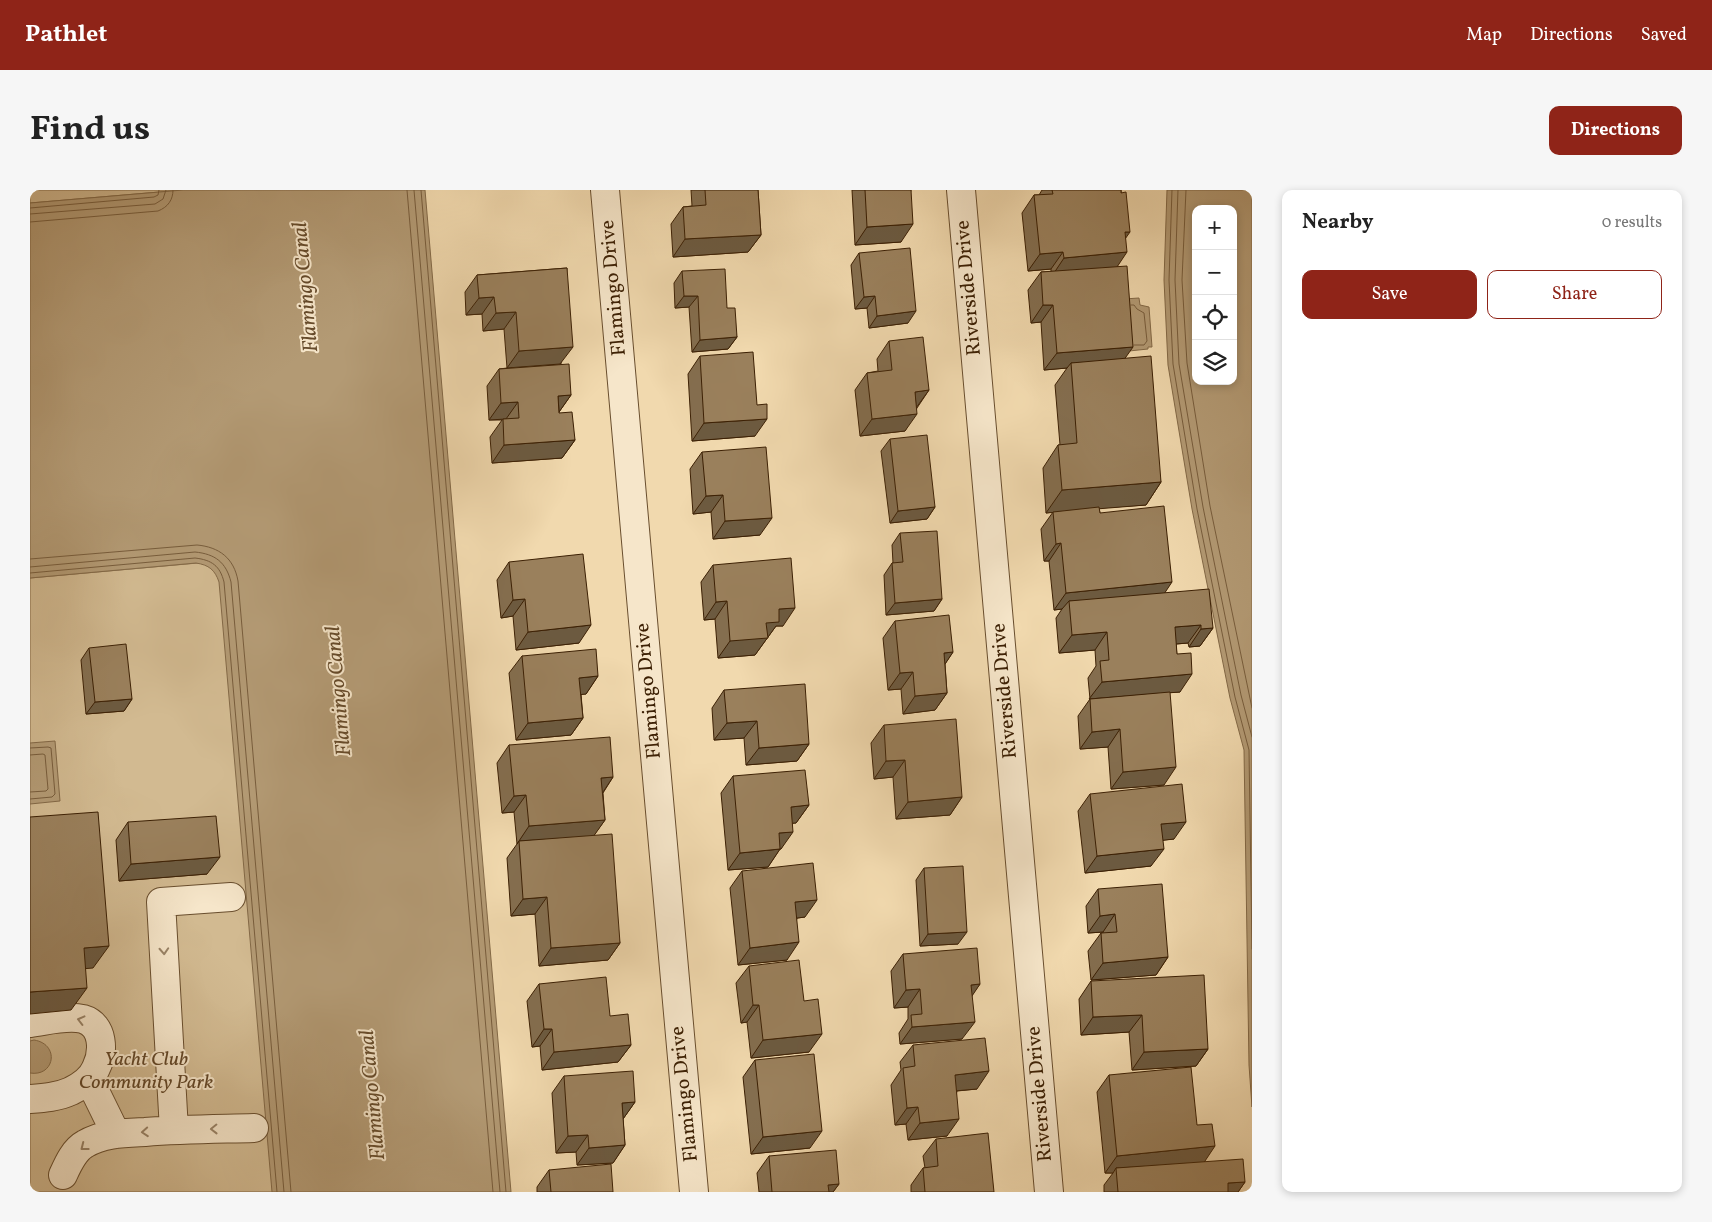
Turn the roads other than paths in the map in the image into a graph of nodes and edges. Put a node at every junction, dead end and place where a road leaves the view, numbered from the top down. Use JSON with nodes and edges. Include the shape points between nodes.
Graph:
{"nodes":[{"id":1,"x":605,"y":190,"type":"edge"},
{"id":2,"x":961,"y":190,"type":"edge"},
{"id":3,"x":231,"y":897,"type":"dead end"},
{"id":4,"x":30,"y":1022,"type":"edge"},
{"id":5,"x":89,"y":1079,"type":"junction"},
{"id":6,"x":30,"y":1099,"type":"edge"},
{"id":7,"x":254,"y":1128,"type":"dead end"},
{"id":8,"x":174,"y":1130,"type":"junction"},
{"id":9,"x":116,"y":1134,"type":"junction"},
{"id":10,"x":63,"y":1175,"type":"dead end"},
{"id":11,"x":694,"y":1192,"type":"edge"},
{"id":12,"x":1048,"y":1192,"type":"edge"}],
"edges":[{"from":1,"to":11,"type":"street","name":"Flamingo Drive"},
{"from":2,"to":12,"type":"street","name":"Riverside Drive"},
{"from":3,"to":8,"type":"street","one_way":true,"via":[[161,902]]},
{"from":5,"to":4,"type":"street","one_way":true,"via":[[96,1068],[101,1046],[94,1024],[74,1018]]},
{"from":5,"to":6,"type":"street","via":[[72,1091]]},
{"from":5,"to":9,"type":"street"},
{"from":7,"to":8,"type":"street","one_way":true},
{"from":8,"to":9,"type":"street","one_way":true},
{"from":9,"to":10,"type":"street","one_way":true,"via":[[84,1145],[71,1159]]}]}
